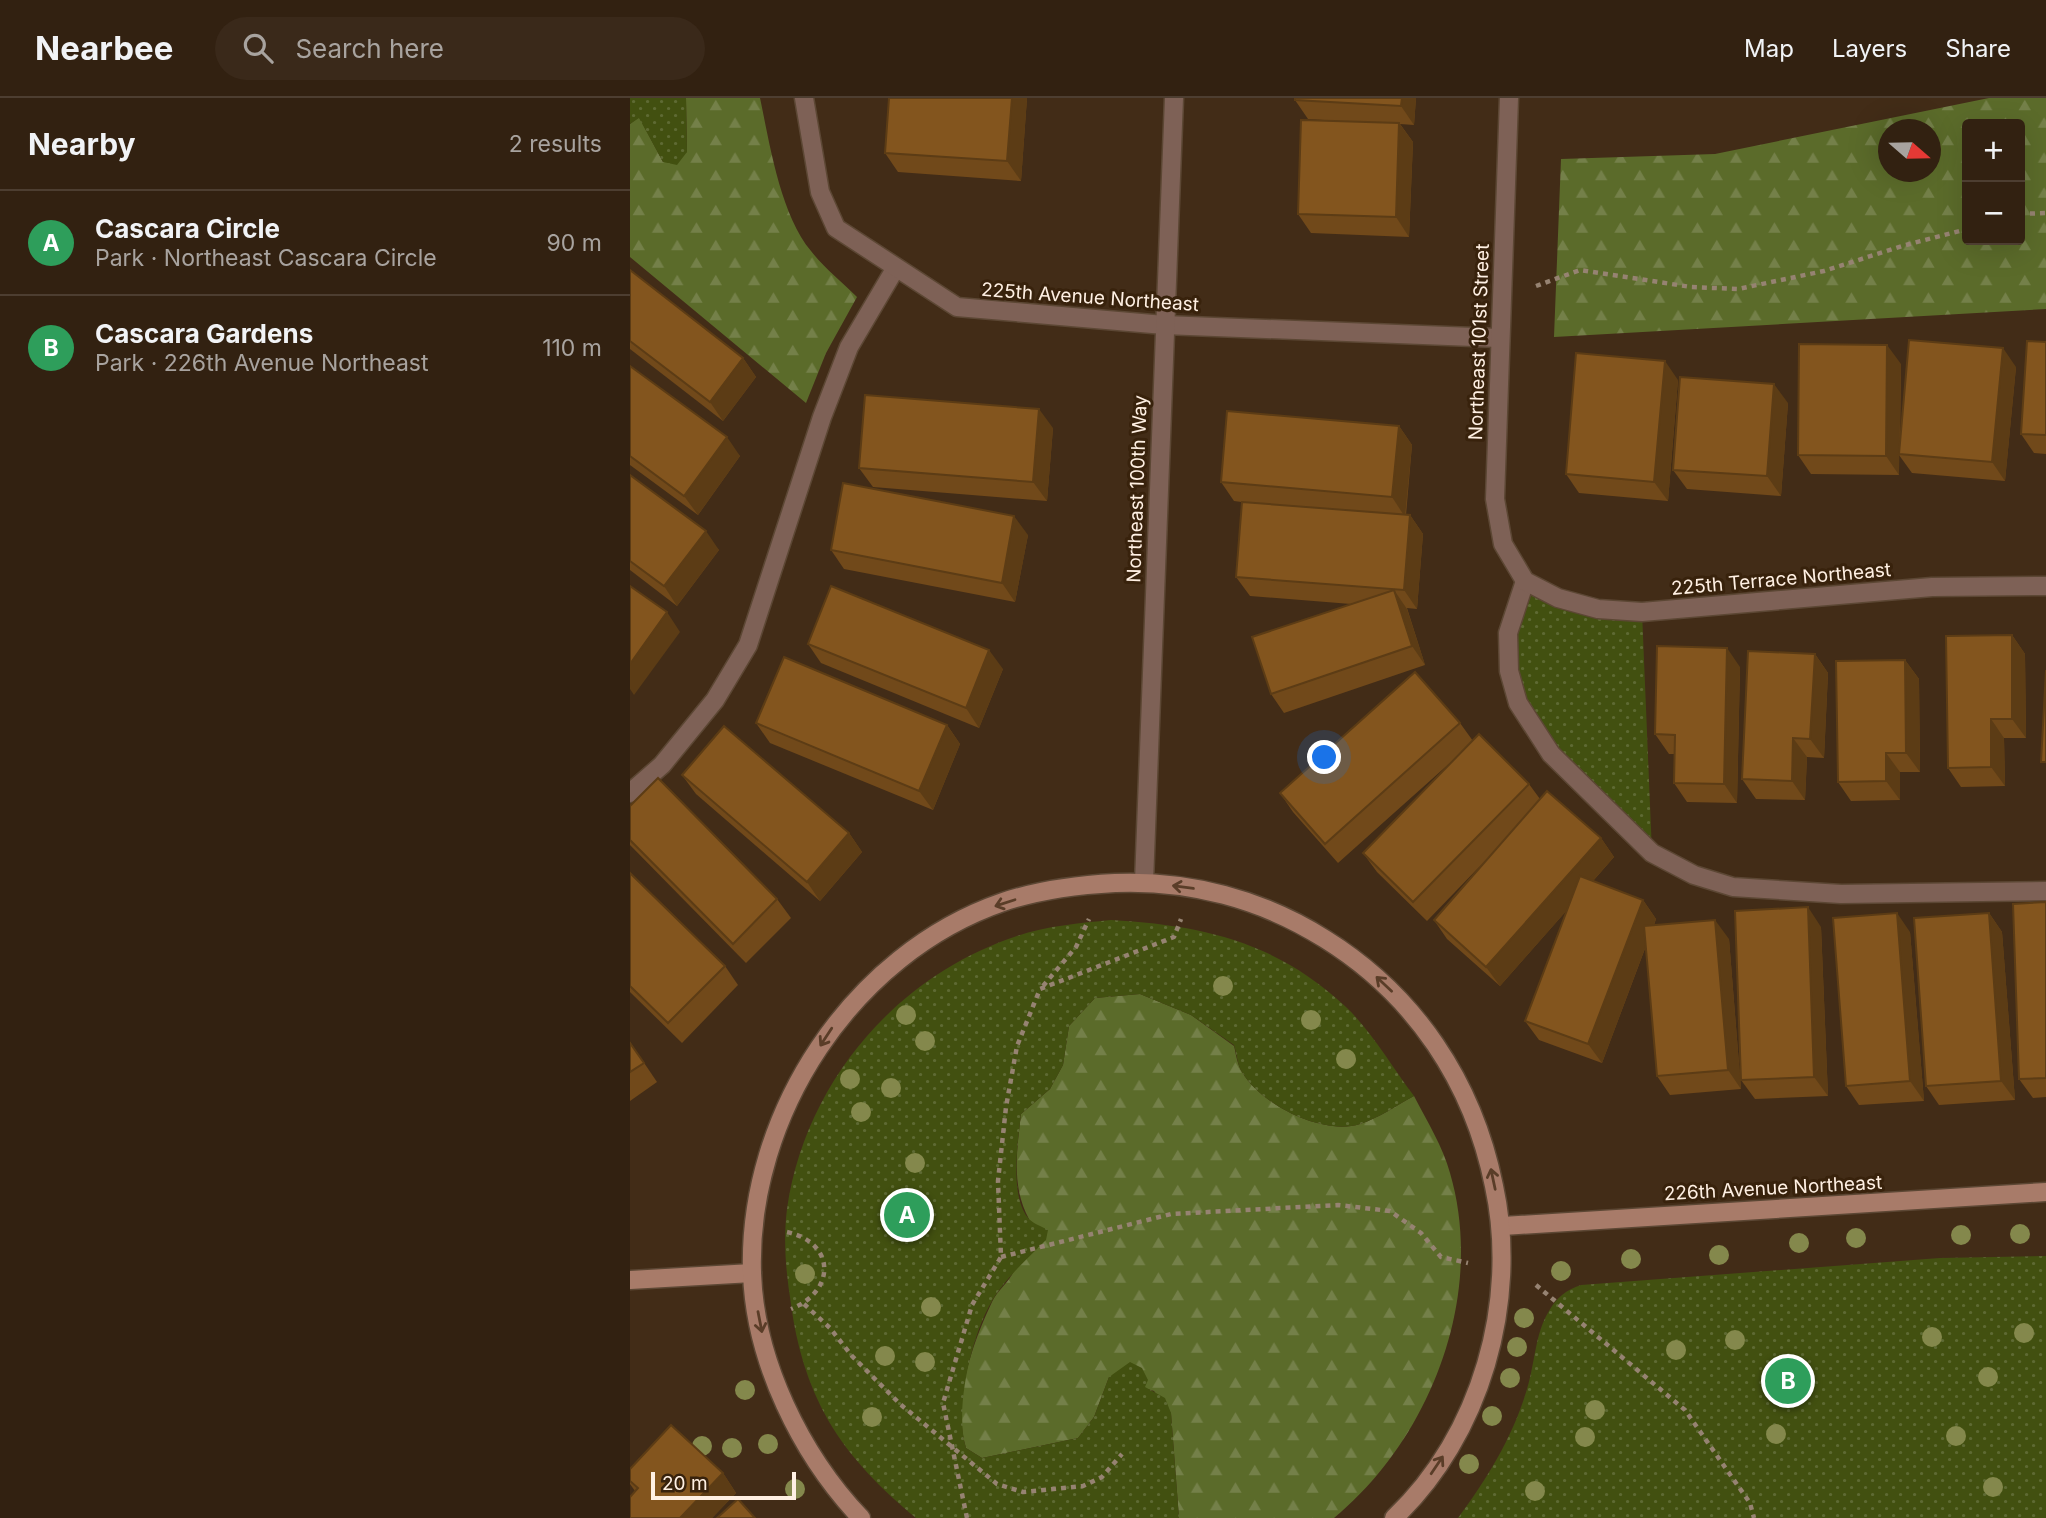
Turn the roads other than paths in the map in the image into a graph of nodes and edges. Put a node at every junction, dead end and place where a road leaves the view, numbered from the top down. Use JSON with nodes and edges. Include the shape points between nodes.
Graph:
{"nodes":[{"id":1,"x":804,"y":98,"type":"edge"},
{"id":2,"x":1174,"y":98,"type":"edge"},
{"id":3,"x":1509,"y":98,"type":"edge"},
{"id":4,"x":895,"y":269,"type":"junction"},
{"id":5,"x":1164,"y":325,"type":"junction"},
{"id":6,"x":1499,"y":338,"type":"junction"},
{"id":7,"x":1525,"y":581,"type":"junction"},
{"id":8,"x":2046,"y":586,"type":"edge"},
{"id":9,"x":630,"y":793,"type":"edge"},
{"id":10,"x":1144,"y":882,"type":"junction"},
{"id":11,"x":2046,"y":891,"type":"edge"},
{"id":12,"x":2046,"y":1192,"type":"edge"},
{"id":13,"x":1503,"y":1226,"type":"junction"},
{"id":14,"x":752,"y":1273,"type":"junction"},
{"id":15,"x":630,"y":1280,"type":"edge"},
{"id":16,"x":861,"y":1518,"type":"edge"},
{"id":17,"x":1394,"y":1518,"type":"edge"}],
"edges":[{"from":1,"to":4,"type":"street","name":"225th Avenue Northeast","via":[[820,192],[836,228]]},
{"from":2,"to":5,"type":"street","name":"Northeast 100th Way"},
{"from":3,"to":6,"type":"street","name":"Northeast 101st Street"},
{"from":4,"to":5,"type":"street","name":"225th Avenue Northeast","via":[[957,307]]},
{"from":4,"to":9,"type":"street","via":[[849,347],[748,645],[715,700],[662,765]]},
{"from":5,"to":6,"type":"street","name":"225th Avenue Northeast"},
{"from":5,"to":10,"type":"street","name":"Northeast 100th Way"},
{"from":6,"to":7,"type":"street","name":"Northeast 101st Street","via":[[1496,499],[1503,544]]},
{"from":7,"to":8,"type":"street","name":"225th Terrace Northeast","via":[[1558,598],[1642,612],[1932,587]]},
{"from":7,"to":11,"type":"street","via":[[1508,633],[1508,671],[1518,704],[1550,754],[1652,853],[1695,875],[1733,887],[1841,894]]},
{"from":13,"to":10,"type":"street","one_way":true,"via":[[1485,1142],[1455,1072],[1402,1002],[1356,958],[1293,919],[1221,892]]},
{"from":10,"to":14,"type":"street","one_way":true,"via":[[1071,885],[1002,903],[937,933],[880,976],[831,1028],[793,1088],[768,1155]]},
{"from":12,"to":13,"type":"street","name":"226th Avenue Northeast"},
{"from":17,"to":13,"type":"street","one_way":true,"via":[[1414,1500],[1456,1437],[1486,1367],[1501,1293]]},
{"from":14,"to":15,"type":"street"},
{"from":14,"to":16,"type":"street","one_way":true,"via":[[769,1366],[797,1432],[835,1492]]}]}
